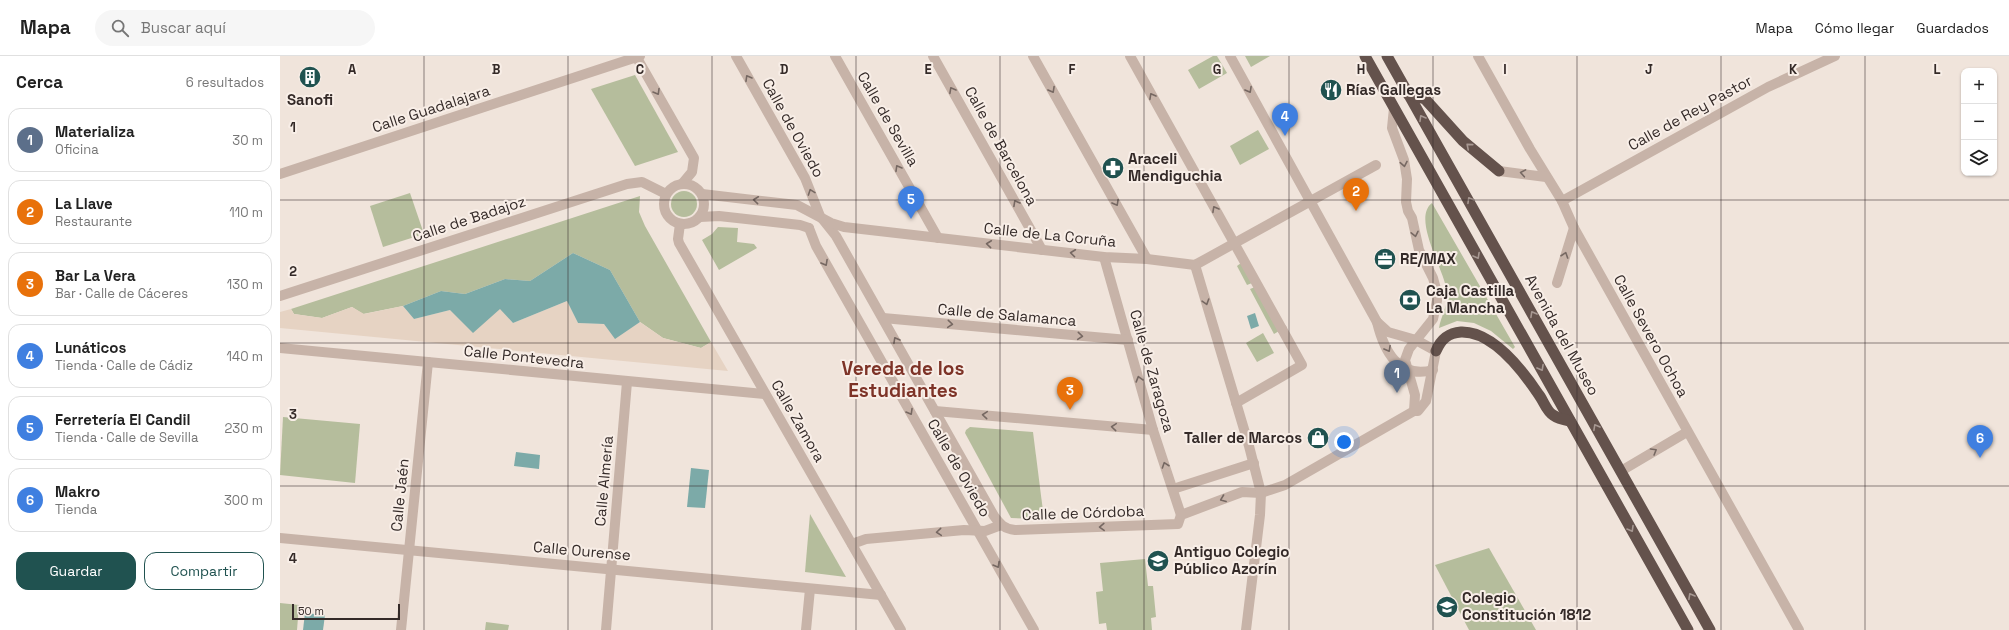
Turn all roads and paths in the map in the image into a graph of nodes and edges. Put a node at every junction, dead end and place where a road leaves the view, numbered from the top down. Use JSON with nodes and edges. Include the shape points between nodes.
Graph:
{"nodes":[{"id":1,"x":736,"y":56,"type":"edge"},
{"id":2,"x":835,"y":56,"type":"edge"},
{"id":3,"x":933,"y":56,"type":"edge"},
{"id":4,"x":1033,"y":56,"type":"edge"},
{"id":5,"x":1130,"y":56,"type":"edge"},
{"id":6,"x":1230,"y":56,"type":"edge"},
{"id":7,"x":1365,"y":56,"type":"edge"},
{"id":8,"x":1387,"y":56,"type":"edge"},
{"id":9,"x":1478,"y":56,"type":"edge"},
{"id":10,"x":1835,"y":56,"type":"edge"},
{"id":11,"x":638,"y":57,"type":"edge"},
{"id":12,"x":1408,"y":94,"type":"junction"},
{"id":13,"x":1394,"y":108,"type":"junction"},
{"id":14,"x":1376,"y":165,"type":"dead end"},
{"id":15,"x":1499,"y":171,"type":"joint"},
{"id":16,"x":280,"y":174,"type":"edge"},
{"id":17,"x":1546,"y":177,"type":"junction"},
{"id":18,"x":682,"y":184,"type":"junction"},
{"id":19,"x":666,"y":194,"type":"junction"},
{"id":20,"x":702,"y":194,"type":"junction"},
{"id":21,"x":1310,"y":201,"type":"junction"},
{"id":22,"x":1562,"y":201,"type":"junction"},
{"id":23,"x":820,"y":216,"type":"junction"},
{"id":24,"x":700,"y":217,"type":"junction"},
{"id":25,"x":680,"y":224,"type":"junction"},
{"id":26,"x":809,"y":228,"type":"junction"},
{"id":27,"x":1574,"y":228,"type":"junction"},
{"id":28,"x":938,"y":238,"type":"junction"},
{"id":29,"x":1234,"y":244,"type":"junction"},
{"id":30,"x":1042,"y":250,"type":"junction"},
{"id":31,"x":1104,"y":257,"type":"junction"},
{"id":32,"x":1147,"y":259,"type":"junction"},
{"id":33,"x":1195,"y":265,"type":"junction"},
{"id":34,"x":1557,"y":283,"type":"dead end"},
{"id":35,"x":280,"y":296,"type":"edge"},
{"id":36,"x":883,"y":318,"type":"junction"},
{"id":37,"x":1377,"y":322,"type":"junction"},
{"id":38,"x":1128,"y":340,"type":"junction"},
{"id":39,"x":1416,"y":340,"type":"junction"},
{"id":40,"x":280,"y":348,"type":"edge"},
{"id":41,"x":1436,"y":350,"type":"junction"},
{"id":42,"x":428,"y":362,"type":"junction"},
{"id":43,"x":1433,"y":370,"type":"junction"},
{"id":44,"x":1407,"y":371,"type":"junction"},
{"id":45,"x":627,"y":382,"type":"junction"},
{"id":46,"x":765,"y":394,"type":"junction"},
{"id":47,"x":1236,"y":403,"type":"junction"},
{"id":48,"x":935,"y":411,"type":"junction"},
{"id":49,"x":1414,"y":412,"type":"junction"},
{"id":50,"x":1570,"y":421,"type":"junction"},
{"id":51,"x":1153,"y":430,"type":"junction"},
{"id":52,"x":1687,"y":432,"type":"junction"},
{"id":53,"x":1254,"y":463,"type":"junction"},
{"id":54,"x":1621,"y":471,"type":"junction"},
{"id":55,"x":1173,"y":489,"type":"junction"},
{"id":56,"x":1261,"y":493,"type":"junction"},
{"id":57,"x":1181,"y":516,"type":"junction"},
{"id":58,"x":1001,"y":525,"type":"junction"},
{"id":59,"x":978,"y":531,"type":"junction"},
{"id":60,"x":280,"y":538,"type":"edge"},
{"id":61,"x":852,"y":544,"type":"junction"},
{"id":62,"x":410,"y":550,"type":"junction"},
{"id":63,"x":611,"y":569,"type":"junction"},
{"id":64,"x":810,"y":589,"type":"junction"},
{"id":65,"x":881,"y":596,"type":"junction"},
{"id":66,"x":402,"y":630,"type":"edge"},
{"id":67,"x":606,"y":630,"type":"edge"},
{"id":68,"x":806,"y":630,"type":"edge"},
{"id":69,"x":901,"y":630,"type":"edge"},
{"id":70,"x":1034,"y":630,"type":"edge"},
{"id":71,"x":1246,"y":630,"type":"edge"},
{"id":72,"x":1688,"y":630,"type":"edge"},
{"id":73,"x":1710,"y":630,"type":"edge"},
{"id":74,"x":1799,"y":630,"type":"edge"}],
"edges":[{"from":23,"to":1,"type":"street","name":"Calle de Oviedo","one_way":true,"via":[[805,178]]},
{"from":28,"to":2,"type":"street","name":"Calle de Sevilla","one_way":true},
{"from":30,"to":3,"type":"street","name":"Calle de Barcelona","one_way":true},
{"from":4,"to":32,"type":"street","one_way":true},
{"from":29,"to":5,"type":"street","one_way":true},
{"from":6,"to":21,"type":"street","one_way":true},
{"from":7,"to":13,"type":"highway"},
{"from":8,"to":12,"type":"highway","name":"Avenida del Museo"},
{"from":9,"to":17,"type":"street","name":"Calle Severo Ochoa"},
{"from":10,"to":22,"type":"street","name":"Calle de Rey Pastor","via":[[1768,87]]},
{"from":11,"to":16,"type":"street","name":"Calle Guadalajara"},
{"from":11,"to":18,"type":"street","one_way":true,"via":[[694,158],[692,172]]},
{"from":15,"to":12,"type":"highway","one_way":true,"via":[[1463,141],[1425,99]]},
{"from":54,"to":12,"type":"highway","name":"Avenida del Museo","one_way":true},
{"from":13,"to":39,"type":"street","one_way":true,"via":[[1392,128],[1404,160],[1408,211],[1412,218],[1417,244],[1436,287],[1438,302],[1433,319]]},
{"from":13,"to":50,"type":"highway","one_way":true},
{"from":14,"to":21,"type":"street"},
{"from":17,"to":15,"type":"street","one_way":true},
{"from":17,"to":22,"type":"street","name":"Calle Severo Ochoa"},
{"from":18,"to":19,"type":"street","via":[[673,187]]},
{"from":18,"to":20,"type":"street","via":[[691,185]]},
{"from":19,"to":25,"type":"street","via":[[663,203],[665,212],[671,221]]},
{"from":19,"to":35,"type":"street","name":"Calle de Badajoz","via":[[642,182],[627,184]]},
{"from":23,"to":20,"type":"street","name":"Calle de La Coruña","one_way":true,"via":[[797,205]]},
{"from":20,"to":24,"type":"street","via":[[704,208]]},
{"from":21,"to":29,"type":"street"},
{"from":21,"to":37,"type":"street"},
{"from":22,"to":27,"type":"street","name":"Calle Severo Ochoa"},
{"from":23,"to":26,"type":"street"},
{"from":23,"to":28,"type":"street","name":"Calle de La Coruña","via":[[841,226]]},
{"from":23,"to":36,"type":"street","name":"Calle de Oviedo","via":[[836,236]]},
{"from":24,"to":25,"type":"street","via":[[693,223]]},
{"from":24,"to":26,"type":"street","via":[[719,216]]},
{"from":25,"to":46,"type":"street","name":"Calle Zamora","via":[[679,243]]},
{"from":26,"to":59,"type":"street","name":"Calle de Oviedo","one_way":true,"via":[[822,258]]},
{"from":34,"to":27,"type":"street","one_way":true},
{"from":27,"to":52,"type":"street","name":"Calle Severo Ochoa"},
{"from":30,"to":28,"type":"street","name":"Calle de La Coruña","one_way":true},
{"from":29,"to":33,"type":"street"},
{"from":29,"to":47,"type":"street","via":[[1302,365]]},
{"from":31,"to":30,"type":"street","name":"Calle de La Coruña","one_way":true},
{"from":31,"to":32,"type":"street","name":"Calle de La Coruña"},
{"from":31,"to":38,"type":"street","name":"Calle de Zaragoza"},
{"from":32,"to":33,"type":"street","name":"Calle de La Coruña"},
{"from":33,"to":47,"type":"street","one_way":true},
{"from":36,"to":38,"type":"street","name":"Calle de Salamanca","one_way":true},
{"from":48,"to":36,"type":"street","name":"Calle de Oviedo","one_way":true},
{"from":37,"to":39,"type":"street","via":[[1396,336]]},
{"from":37,"to":44,"type":"street","one_way":true,"via":[[1380,335],[1396,363]]},
{"from":51,"to":38,"type":"street","name":"Calle de Zaragoza","one_way":true},
{"from":39,"to":41,"type":"street"},
{"from":39,"to":44,"type":"street","via":[[1405,360]]},
{"from":40,"to":42,"type":"street","name":"Calle Pontevedra"},
{"from":41,"to":43,"type":"street"},
{"from":41,"to":50,"type":"highway","via":[[1442,339],[1453,334],[1471,333],[1488,339],[1518,368],[1552,415]]},
{"from":42,"to":45,"type":"street","name":"Calle Pontevedra"},
{"from":42,"to":62,"type":"street","name":"Calle Jaén"},
{"from":43,"to":44,"type":"street"},
{"from":43,"to":49,"type":"street","via":[[1426,401]]},
{"from":44,"to":49,"type":"street","via":[[1414,395]]},
{"from":45,"to":46,"type":"street","name":"Calle Pontevedra"},
{"from":45,"to":63,"type":"street","name":"Calle Almería"},
{"from":46,"to":61,"type":"street","name":"Calle Zamora"},
{"from":47,"to":53,"type":"street"},
{"from":51,"to":48,"type":"street","one_way":true},
{"from":48,"to":58,"type":"street","name":"Calle de Oviedo"},
{"from":49,"to":56,"type":"street","via":[[1285,485]]},
{"from":50,"to":72,"type":"highway","one_way":true},
{"from":55,"to":51,"type":"street","name":"Calle de Zaragoza","one_way":true},
{"from":54,"to":52,"type":"street","one_way":true},
{"from":52,"to":74,"type":"street","name":"Calle Severo Ochoa"},
{"from":53,"to":55,"type":"street"},
{"from":53,"to":56,"type":"street"},
{"from":73,"to":54,"type":"highway","name":"Avenida del Museo","one_way":true},
{"from":55,"to":57,"type":"street","name":"Calle de Zaragoza"},
{"from":56,"to":57,"type":"street","name":"Calle de Córdoba","one_way":true,"via":[[1242,492]]},
{"from":56,"to":71,"type":"street"},
{"from":57,"to":58,"type":"street","name":"Calle de Córdoba","one_way":true,"via":[[1178,524],[1015,530]]},
{"from":58,"to":59,"type":"street","name":"Calle de Córdoba"},
{"from":59,"to":61,"type":"street","name":"Calle de Córdoba","one_way":true,"via":[[866,539]]},
{"from":59,"to":70,"type":"street","name":"Calle de Oviedo","one_way":true},
{"from":60,"to":62,"type":"street","name":"Calle Ourense"},
{"from":61,"to":65,"type":"street","name":"Calle Zamora"},
{"from":62,"to":63,"type":"street","name":"Calle Ourense"},
{"from":62,"to":66,"type":"street","name":"Calle Jaén"},
{"from":63,"to":64,"type":"street","name":"Calle Ourense"},
{"from":63,"to":67,"type":"street","name":"Calle Almería"},
{"from":64,"to":65,"type":"street","name":"Calle Ourense"},
{"from":64,"to":68,"type":"street"},
{"from":65,"to":69,"type":"street","name":"Calle Zamora"}]}
